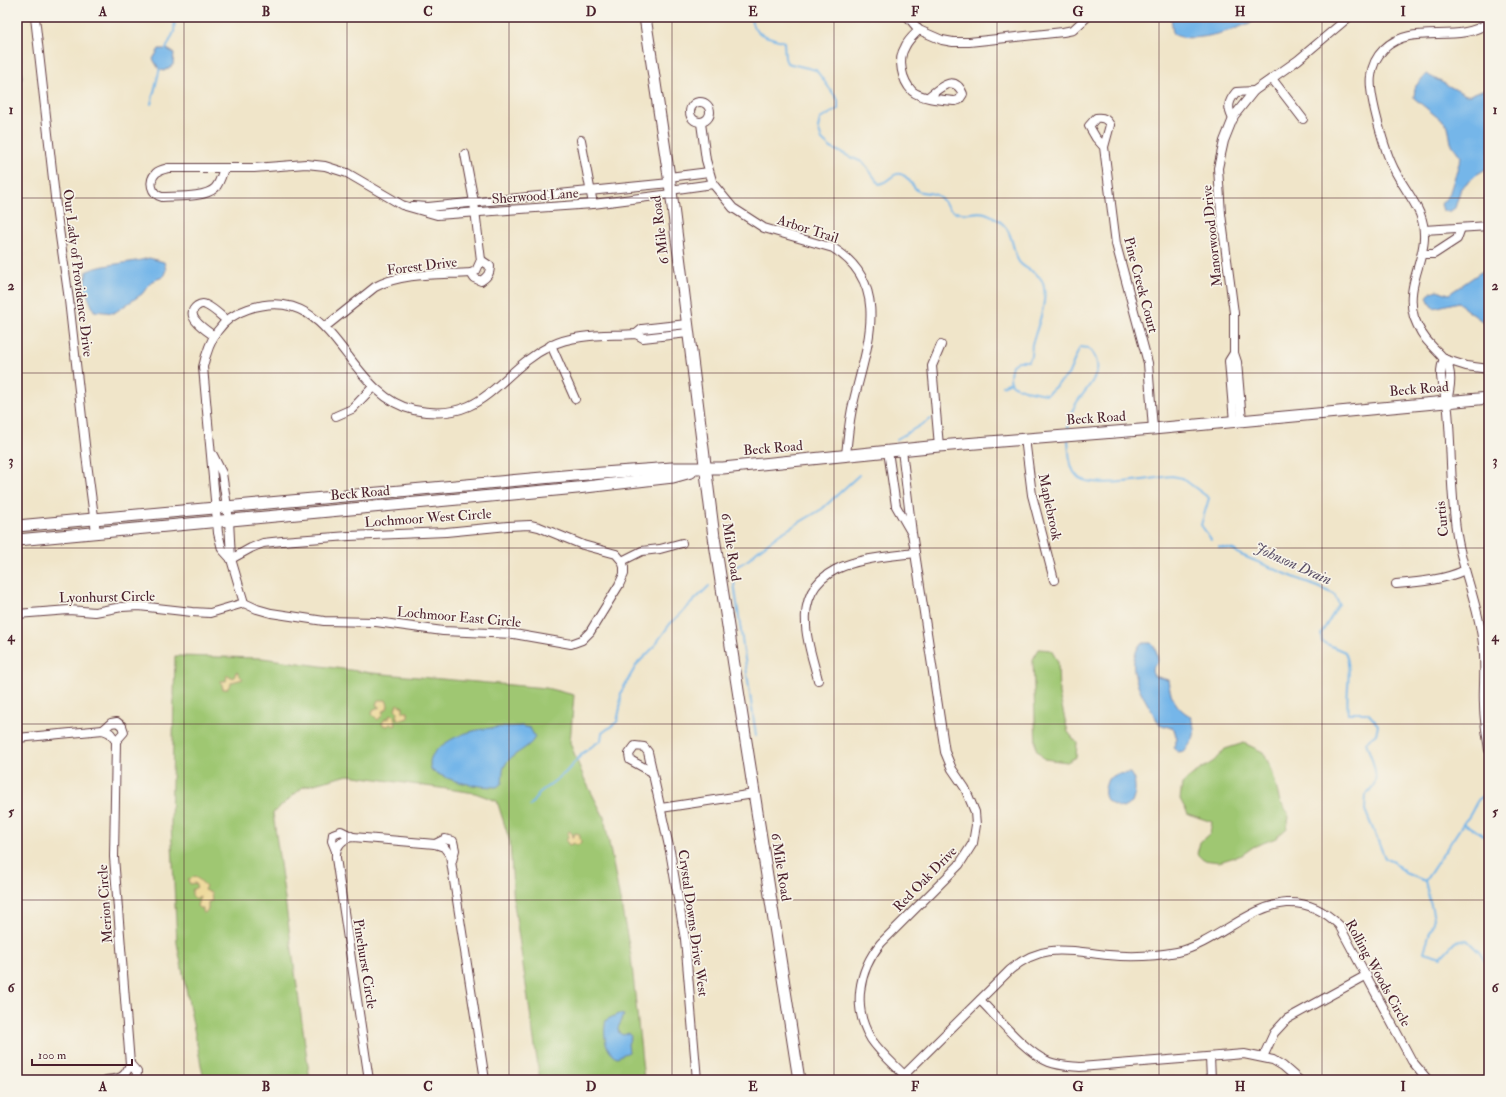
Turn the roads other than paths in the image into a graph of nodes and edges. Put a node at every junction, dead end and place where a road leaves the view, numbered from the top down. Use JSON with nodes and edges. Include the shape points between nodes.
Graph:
{"nodes":[{"id":1,"x":35,"y":17,"type":"edge"},
{"id":2,"x":645,"y":17,"type":"edge"},
{"id":3,"x":908,"y":17,"type":"edge"},
{"id":4,"x":1087,"y":17,"type":"edge"},
{"id":5,"x":1349,"y":17,"type":"edge"},
{"id":6,"x":1489,"y":22,"type":"edge"},
{"id":7,"x":919,"y":30,"type":"junction"},
{"id":8,"x":1273,"y":80,"type":"junction"},
{"id":9,"x":1254,"y":92,"type":"junction"},
{"id":10,"x":928,"y":97,"type":"dead end"},
{"id":11,"x":1233,"y":119,"type":"junction"},
{"id":12,"x":1303,"y":119,"type":"dead end"},
{"id":13,"x":701,"y":123,"type":"dead end"},
{"id":14,"x":581,"y":140,"type":"dead end"},
{"id":15,"x":1104,"y":147,"type":"dead end"},
{"id":16,"x":465,"y":154,"type":"dead end"},
{"id":17,"x":224,"y":168,"type":"junction"},
{"id":18,"x":709,"y":172,"type":"junction"},
{"id":19,"x":713,"y":184,"type":"junction"},
{"id":20,"x":670,"y":186,"type":"junction"},
{"id":21,"x":592,"y":192,"type":"junction"},
{"id":22,"x":474,"y":202,"type":"junction"},
{"id":23,"x":594,"y":204,"type":"junction"},
{"id":24,"x":402,"y":205,"type":"junction"},
{"id":25,"x":475,"y":214,"type":"junction"},
{"id":26,"x":1489,"y":226,"type":"edge"},
{"id":27,"x":1461,"y":228,"type":"junction"},
{"id":28,"x":1424,"y":230,"type":"junction"},
{"id":29,"x":1423,"y":254,"type":"junction"},
{"id":30,"x":481,"y":260,"type":"junction"},
{"id":31,"x":471,"y":274,"type":"junction"},
{"id":32,"x":226,"y":320,"type":"junction"},
{"id":33,"x":325,"y":327,"type":"junction"},
{"id":34,"x":687,"y":328,"type":"junction"},
{"id":35,"x":214,"y":336,"type":"junction"},
{"id":36,"x":551,"y":345,"type":"junction"},
{"id":37,"x":941,"y":345,"type":"dead end"},
{"id":38,"x":1444,"y":359,"type":"junction"},
{"id":39,"x":1489,"y":369,"type":"edge"},
{"id":40,"x":373,"y":387,"type":"junction"},
{"id":41,"x":1489,"y":398,"type":"edge"},
{"id":42,"x":574,"y":399,"type":"dead end"},
{"id":43,"x":1447,"y":402,"type":"junction"},
{"id":44,"x":336,"y":416,"type":"dead end"},
{"id":45,"x":1238,"y":421,"type":"junction"},
{"id":46,"x":1153,"y":429,"type":"junction"},
{"id":47,"x":1026,"y":438,"type":"junction"},
{"id":48,"x":939,"y":446,"type":"junction"},
{"id":49,"x":902,"y":450,"type":"junction"},
{"id":50,"x":888,"y":452,"type":"junction"},
{"id":51,"x":846,"y":455,"type":"junction"},
{"id":52,"x":706,"y":468,"type":"junction"},
{"id":53,"x":222,"y":508,"type":"junction"},
{"id":54,"x":94,"y":518,"type":"junction"},
{"id":55,"x":223,"y":521,"type":"junction"},
{"id":56,"x":17,"y":526,"type":"edge"},
{"id":57,"x":96,"y":532,"type":"junction"},
{"id":58,"x":912,"y":533,"type":"junction"},
{"id":59,"x":17,"y":540,"type":"edge"},
{"id":60,"x":682,"y":543,"type":"dead end"},
{"id":61,"x":915,"y":553,"type":"junction"},
{"id":62,"x":231,"y":559,"type":"junction"},
{"id":63,"x":622,"y":561,"type":"junction"},
{"id":64,"x":1465,"y":570,"type":"junction"},
{"id":65,"x":1054,"y":580,"type":"dead end"},
{"id":66,"x":1396,"y":584,"type":"dead end"},
{"id":67,"x":244,"y":603,"type":"junction"},
{"id":68,"x":17,"y":614,"type":"edge"},
{"id":69,"x":1486,"y":657,"type":"edge"},
{"id":70,"x":818,"y":680,"type":"dead end"},
{"id":71,"x":103,"y":730,"type":"junction"},
{"id":72,"x":17,"y":738,"type":"edge"},
{"id":73,"x":116,"y":742,"type":"junction"},
{"id":74,"x":1489,"y":750,"type":"edge"},
{"id":75,"x":652,"y":772,"type":"dead end"},
{"id":76,"x":754,"y":794,"type":"junction"},
{"id":77,"x":661,"y":808,"type":"junction"},
{"id":78,"x":1367,"y":975,"type":"junction"},
{"id":79,"x":980,"y":1000,"type":"junction"},
{"id":80,"x":1210,"y":1057,"type":"junction"},
{"id":81,"x":1264,"y":1057,"type":"junction"},
{"id":82,"x":130,"y":1064,"type":"junction"},
{"id":83,"x":17,"y":1070,"type":"edge"},
{"id":84,"x":907,"y":1078,"type":"edge"},
{"id":85,"x":120,"y":1079,"type":"edge"},
{"id":86,"x":18,"y":1080,"type":"edge"},
{"id":87,"x":106,"y":1080,"type":"edge"},
{"id":88,"x":136,"y":1080,"type":"edge"},
{"id":89,"x":369,"y":1080,"type":"edge"},
{"id":90,"x":485,"y":1080,"type":"edge"},
{"id":91,"x":698,"y":1080,"type":"edge"},
{"id":92,"x":799,"y":1080,"type":"edge"},
{"id":93,"x":1211,"y":1080,"type":"edge"},
{"id":94,"x":1299,"y":1080,"type":"edge"},
{"id":95,"x":1428,"y":1080,"type":"edge"}],
"edges":[{"from":1,"to":54,"type":"street","name":"Our Lady of Providence Drive"},
{"from":2,"to":20,"type":"main road","name":"6 Mile Road"},
{"from":3,"to":7,"type":"street"},
{"from":4,"to":7,"type":"street","via":[[1073,30],[969,42],[942,40]]},
{"from":5,"to":8,"type":"street","name":"Manorwood Drive"},
{"from":6,"to":28,"type":"street","via":[[1482,28],[1462,34],[1422,35],[1395,41],[1384,49],[1372,68],[1370,83],[1387,151],[1395,171],[1420,214]]},
{"from":7,"to":10,"type":"street","via":[[905,46],[901,67],[912,91]]},
{"from":8,"to":9,"type":"street","name":"Manorwood Drive"},
{"from":8,"to":12,"type":"street"},
{"from":9,"to":11,"type":"street","name":"Manorwood Drive"},
{"from":9,"to":11,"type":"street","name":"Manorwood Drive","via":[[1236,92],[1229,101],[1228,110]]},
{"from":11,"to":45,"type":"street","name":"Manorwood Drive","via":[[1224,141],[1218,168],[1221,214],[1234,313],[1234,353],[1229,361]]},
{"from":13,"to":18,"type":"street","name":"Arbor Trail"},
{"from":14,"to":21,"type":"street"},
{"from":15,"to":46,"type":"street","name":"Pine Creek Court","via":[[1116,244],[1148,363]]},
{"from":16,"to":22,"type":"street"},
{"from":17,"to":17,"type":"street","name":"Sherwood Lane","via":[[168,168],[157,172],[151,186],[162,197],[206,194],[215,188]]},
{"from":17,"to":24,"type":"street","name":"Sherwood Lane","via":[[306,164],[325,166],[347,173]]},
{"from":18,"to":19,"type":"street","name":"Arbor Trail"},
{"from":18,"to":20,"type":"street"},
{"from":19,"to":20,"type":"street"},
{"from":19,"to":51,"type":"street","name":"Arbor Trail","via":[[733,208],[755,224],[833,248],[849,260],[862,276],[870,296],[872,314],[848,428]]},
{"from":20,"to":21,"type":"street","name":"Sherwood Lane"},
{"from":20,"to":23,"type":"street","name":"Sherwood Lane"},
{"from":20,"to":34,"type":"main road","name":"6 Mile Road"},
{"from":21,"to":22,"type":"street","name":"Sherwood Lane"},
{"from":21,"to":23,"type":"street"},
{"from":22,"to":24,"type":"street","name":"Sherwood Lane","via":[[428,207]]},
{"from":22,"to":25,"type":"street"},
{"from":23,"to":25,"type":"street","name":"Sherwood Lane"},
{"from":24,"to":25,"type":"street","name":"Sherwood Lane","via":[[437,215]]},
{"from":25,"to":30,"type":"street"},
{"from":26,"to":27,"type":"street"},
{"from":27,"to":28,"type":"street"},
{"from":27,"to":29,"type":"street","via":[[1457,239],[1434,254]]},
{"from":28,"to":29,"type":"street"},
{"from":29,"to":38,"type":"street","via":[[1412,287],[1414,316],[1423,336]]},
{"from":30,"to":31,"type":"street","name":"Forest Drive","via":[[476,271]]},
{"from":30,"to":31,"type":"street","via":[[490,266],[487,277],[481,280]]},
{"from":31,"to":33,"type":"street","name":"Forest Drive","via":[[404,278],[384,282]]},
{"from":32,"to":33,"type":"street","via":[[240,311],[262,304],[289,304],[307,313]]},
{"from":32,"to":35,"type":"street"},
{"from":32,"to":35,"type":"street","via":[[205,304],[195,307],[194,318]]},
{"from":33,"to":40,"type":"street"},
{"from":34,"to":36,"type":"street","via":[[643,338],[636,334],[578,337]]},
{"from":34,"to":52,"type":"main road","name":"6 Mile Road"},
{"from":35,"to":53,"type":"street","via":[[207,348],[203,381],[211,453]]},
{"from":36,"to":40,"type":"street","via":[[535,355],[487,396],[454,411],[432,413],[399,406]]},
{"from":36,"to":42,"type":"street"},
{"from":37,"to":48,"type":"street","via":[[932,366]]},
{"from":38,"to":39,"type":"street","via":[[1466,366]]},
{"from":38,"to":43,"type":"street","name":"Curtis","via":[[1440,368],[1440,379]]},
{"from":40,"to":44,"type":"street","via":[[352,409]]},
{"from":41,"to":43,"type":"main road","name":"Beck Road"},
{"from":43,"to":45,"type":"main road","name":"Beck Road"},
{"from":43,"to":64,"type":"street","name":"Curtis","via":[[1452,450],[1454,518]]},
{"from":45,"to":46,"type":"main road","name":"Beck Road"},
{"from":46,"to":47,"type":"main road","name":"Beck Road"},
{"from":47,"to":48,"type":"main road","name":"Beck Road"},
{"from":47,"to":65,"type":"street","name":"Maplebrook","via":[[1032,495]]},
{"from":48,"to":49,"type":"main road","name":"Beck Road"},
{"from":49,"to":50,"type":"main road","name":"Beck Road"},
{"from":49,"to":58,"type":"street","name":"Red Oak Drive"},
{"from":50,"to":51,"type":"main road","name":"Beck Road"},
{"from":50,"to":58,"type":"street","name":"Red Oak Drive","via":[[896,506]]},
{"from":51,"to":52,"type":"main road","name":"Beck Road"},
{"from":52,"to":53,"type":"main road","name":"Beck Road","via":[[576,475]]},
{"from":52,"to":55,"type":"main road","name":"Beck Road","via":[[673,477],[577,488]]},
{"from":52,"to":76,"type":"main road","name":"6 Mile Road","via":[[713,530]]},
{"from":53,"to":54,"type":"main road","name":"Beck Road"},
{"from":53,"to":55,"type":"street"},
{"from":54,"to":56,"type":"main road","name":"Beck Road"},
{"from":54,"to":57,"type":"street","name":"Our Lady of Providence Drive"},
{"from":55,"to":57,"type":"main road","name":"Beck Road"},
{"from":55,"to":62,"type":"street"},
{"from":55,"to":62,"type":"street","via":[[222,550]]},
{"from":57,"to":59,"type":"main road","name":"Beck Road"},
{"from":58,"to":61,"type":"street","name":"Red Oak Drive"},
{"from":60,"to":63,"type":"street","via":[[660,550],[642,551]]},
{"from":61,"to":70,"type":"street","via":[[850,563],[828,574],[816,588],[808,606],[806,628]]},
{"from":61,"to":84,"type":"street","name":"Red Oak Drive","via":[[945,752],[971,801],[976,825],[973,843],[963,860],[881,943],[863,974],[860,1001],[866,1029],[877,1047]]},
{"from":62,"to":63,"type":"street","name":"Lochmoor West Circle","via":[[257,545],[282,541],[530,525],[583,545],[616,554]]},
{"from":62,"to":67,"type":"street"},
{"from":63,"to":67,"type":"street","name":"Lochmoor East Circle","via":[[624,574],[619,585],[590,632],[582,640],[571,644],[514,634],[443,631],[376,622],[324,621],[271,613]]},
{"from":64,"to":66,"type":"street","via":[[1440,578]]},
{"from":64,"to":69,"type":"street","name":"Curtis","via":[[1474,595]]},
{"from":67,"to":68,"type":"street","name":"Lyonhurst Circle","via":[[210,612],[139,606],[95,612],[69,610]]},
{"from":69,"to":74,"type":"street","name":"Curtis","via":[[1484,707]]},
{"from":71,"to":72,"type":"street","name":"Merion Circle"},
{"from":71,"to":73,"type":"street","via":[[110,733]]},
{"from":71,"to":73,"type":"street","name":"Merion Circle","via":[[111,723],[117,722],[122,726],[124,732]]},
{"from":73,"to":82,"type":"street","name":"Merion Circle","via":[[114,857]]},
{"from":75,"to":77,"type":"street","name":"Crystal Downs Drive West"},
{"from":76,"to":77,"type":"street"},
{"from":76,"to":92,"type":"main road","name":"6 Mile Road"},
{"from":77,"to":91,"type":"street","name":"Crystal Downs Drive West","via":[[685,939]]},
{"from":78,"to":79,"type":"street","name":"Rolling Woods Circle","via":[[1344,932],[1332,919],[1311,907],[1287,904],[1265,909],[1192,947],[1177,952],[1121,956],[1068,949],[1039,953],[1016,965]]},
{"from":78,"to":81,"type":"street","via":[[1287,1019],[1274,1033]]},
{"from":78,"to":95,"type":"street","name":"Rolling Woods Circle","via":[[1412,1061]]},
{"from":79,"to":80,"type":"street","via":[[1031,1050],[1056,1064],[1080,1066]]},
{"from":79,"to":84,"type":"street","name":"Rolling Woods Circle"},
{"from":80,"to":81,"type":"street","via":[[1244,1054]]},
{"from":80,"to":93,"type":"street"},
{"from":81,"to":94,"type":"street","via":[[1283,1066]]},
{"from":82,"to":85,"type":"street","via":[[126,1074]]},
{"from":82,"to":88,"type":"street","name":"Merion Circle","via":[[137,1072]]},
{"from":83,"to":86,"type":"street"},
{"from":85,"to":87,"type":"street"},
{"from":89,"to":90,"type":"street","name":"Pinehurst Circle","via":[[336,851],[342,841],[353,837],[435,844],[446,850],[452,861]]}]}
